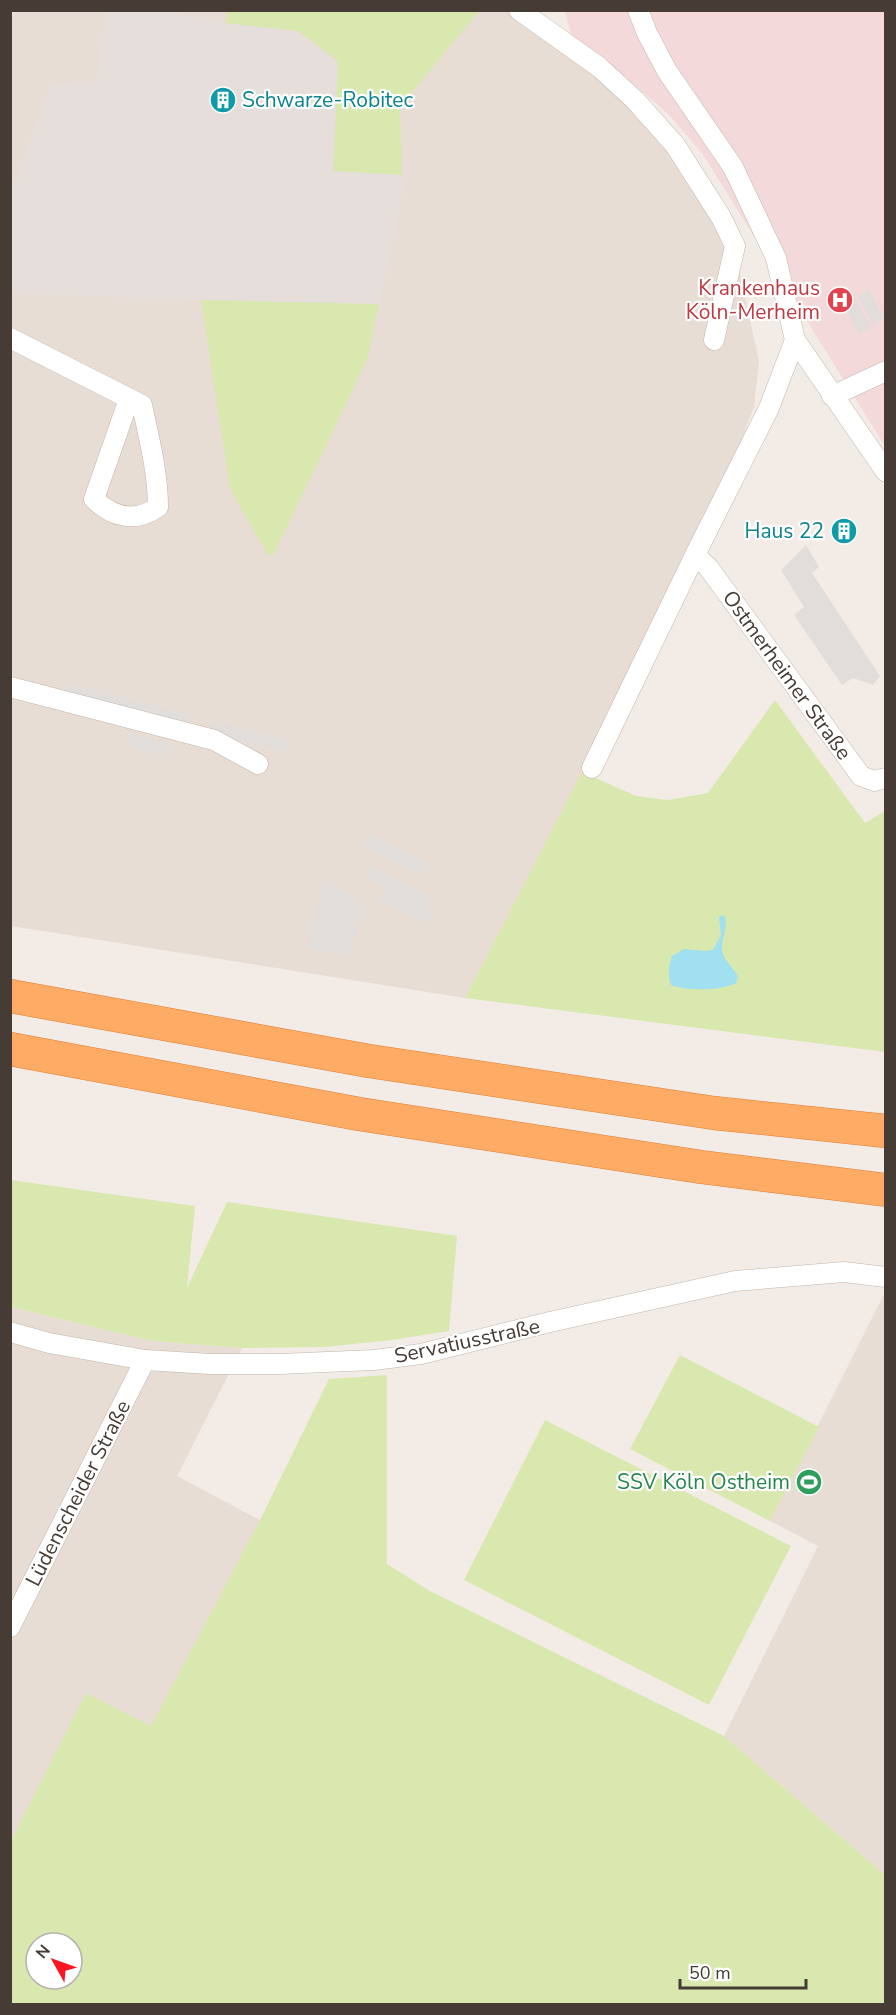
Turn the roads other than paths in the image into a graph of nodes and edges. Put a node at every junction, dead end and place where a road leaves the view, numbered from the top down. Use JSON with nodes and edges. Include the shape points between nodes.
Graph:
{"nodes":[{"id":1,"x":519,"y":10,"type":"edge"},
{"id":2,"x":638,"y":10,"type":"edge"},
{"id":3,"x":10,"y":338,"type":"edge"},
{"id":4,"x":714,"y":340,"type":"dead end"},
{"id":5,"x":795,"y":340,"type":"junction"},
{"id":6,"x":885,"y":370,"type":"edge"},
{"id":7,"x":832,"y":396,"type":"junction"},
{"id":8,"x":129,"y":399,"type":"junction"},
{"id":9,"x":885,"y":472,"type":"edge"},
{"id":10,"x":695,"y":555,"type":"junction"},
{"id":11,"x":10,"y":687,"type":"edge"},
{"id":12,"x":258,"y":764,"type":"dead end"},
{"id":13,"x":592,"y":768,"type":"dead end"},
{"id":14,"x":885,"y":778,"type":"edge"},
{"id":15,"x":10,"y":996,"type":"edge"},
{"id":16,"x":10,"y":1048,"type":"edge"},
{"id":17,"x":885,"y":1131,"type":"edge"},
{"id":18,"x":885,"y":1190,"type":"edge"},
{"id":19,"x":885,"y":1276,"type":"edge"},
{"id":20,"x":10,"y":1332,"type":"edge"},
{"id":21,"x":145,"y":1360,"type":"junction"},
{"id":22,"x":10,"y":1627,"type":"edge"}],
"edges":[{"from":1,"to":4,"type":"street","via":[[599,67],[635,100],[675,145],[721,217],[735,246]]},
{"from":2,"to":5,"type":"street","via":[[667,71],[733,167],[776,258]]},
{"from":3,"to":8,"type":"street"},
{"from":5,"to":7,"type":"street"},
{"from":5,"to":10,"type":"street","via":[[770,408]]},
{"from":6,"to":7,"type":"street"},
{"from":7,"to":9,"type":"street"},
{"from":8,"to":8,"type":"street","via":[[142,405],[158,507],[147,514],[120,516],[105,510],[94,499]]},
{"from":10,"to":13,"type":"street"},
{"from":10,"to":14,"type":"street","name":"Ostmerheimer Straße","via":[[708,567],[861,776],[874,781]]},
{"from":11,"to":12,"type":"street","via":[[214,740]]},
{"from":15,"to":17,"type":"highway","via":[[369,1061],[714,1113]]},
{"from":16,"to":18,"type":"highway","via":[[359,1114],[701,1167]]},
{"from":19,"to":21,"type":"street","name":"Servatiusstraße","via":[[844,1272],[735,1281],[421,1354],[374,1360],[280,1364]]},
{"from":20,"to":21,"type":"street","name":"Servatiusstraße"},
{"from":21,"to":22,"type":"street","name":"Lüdenscheider Straße"}]}
